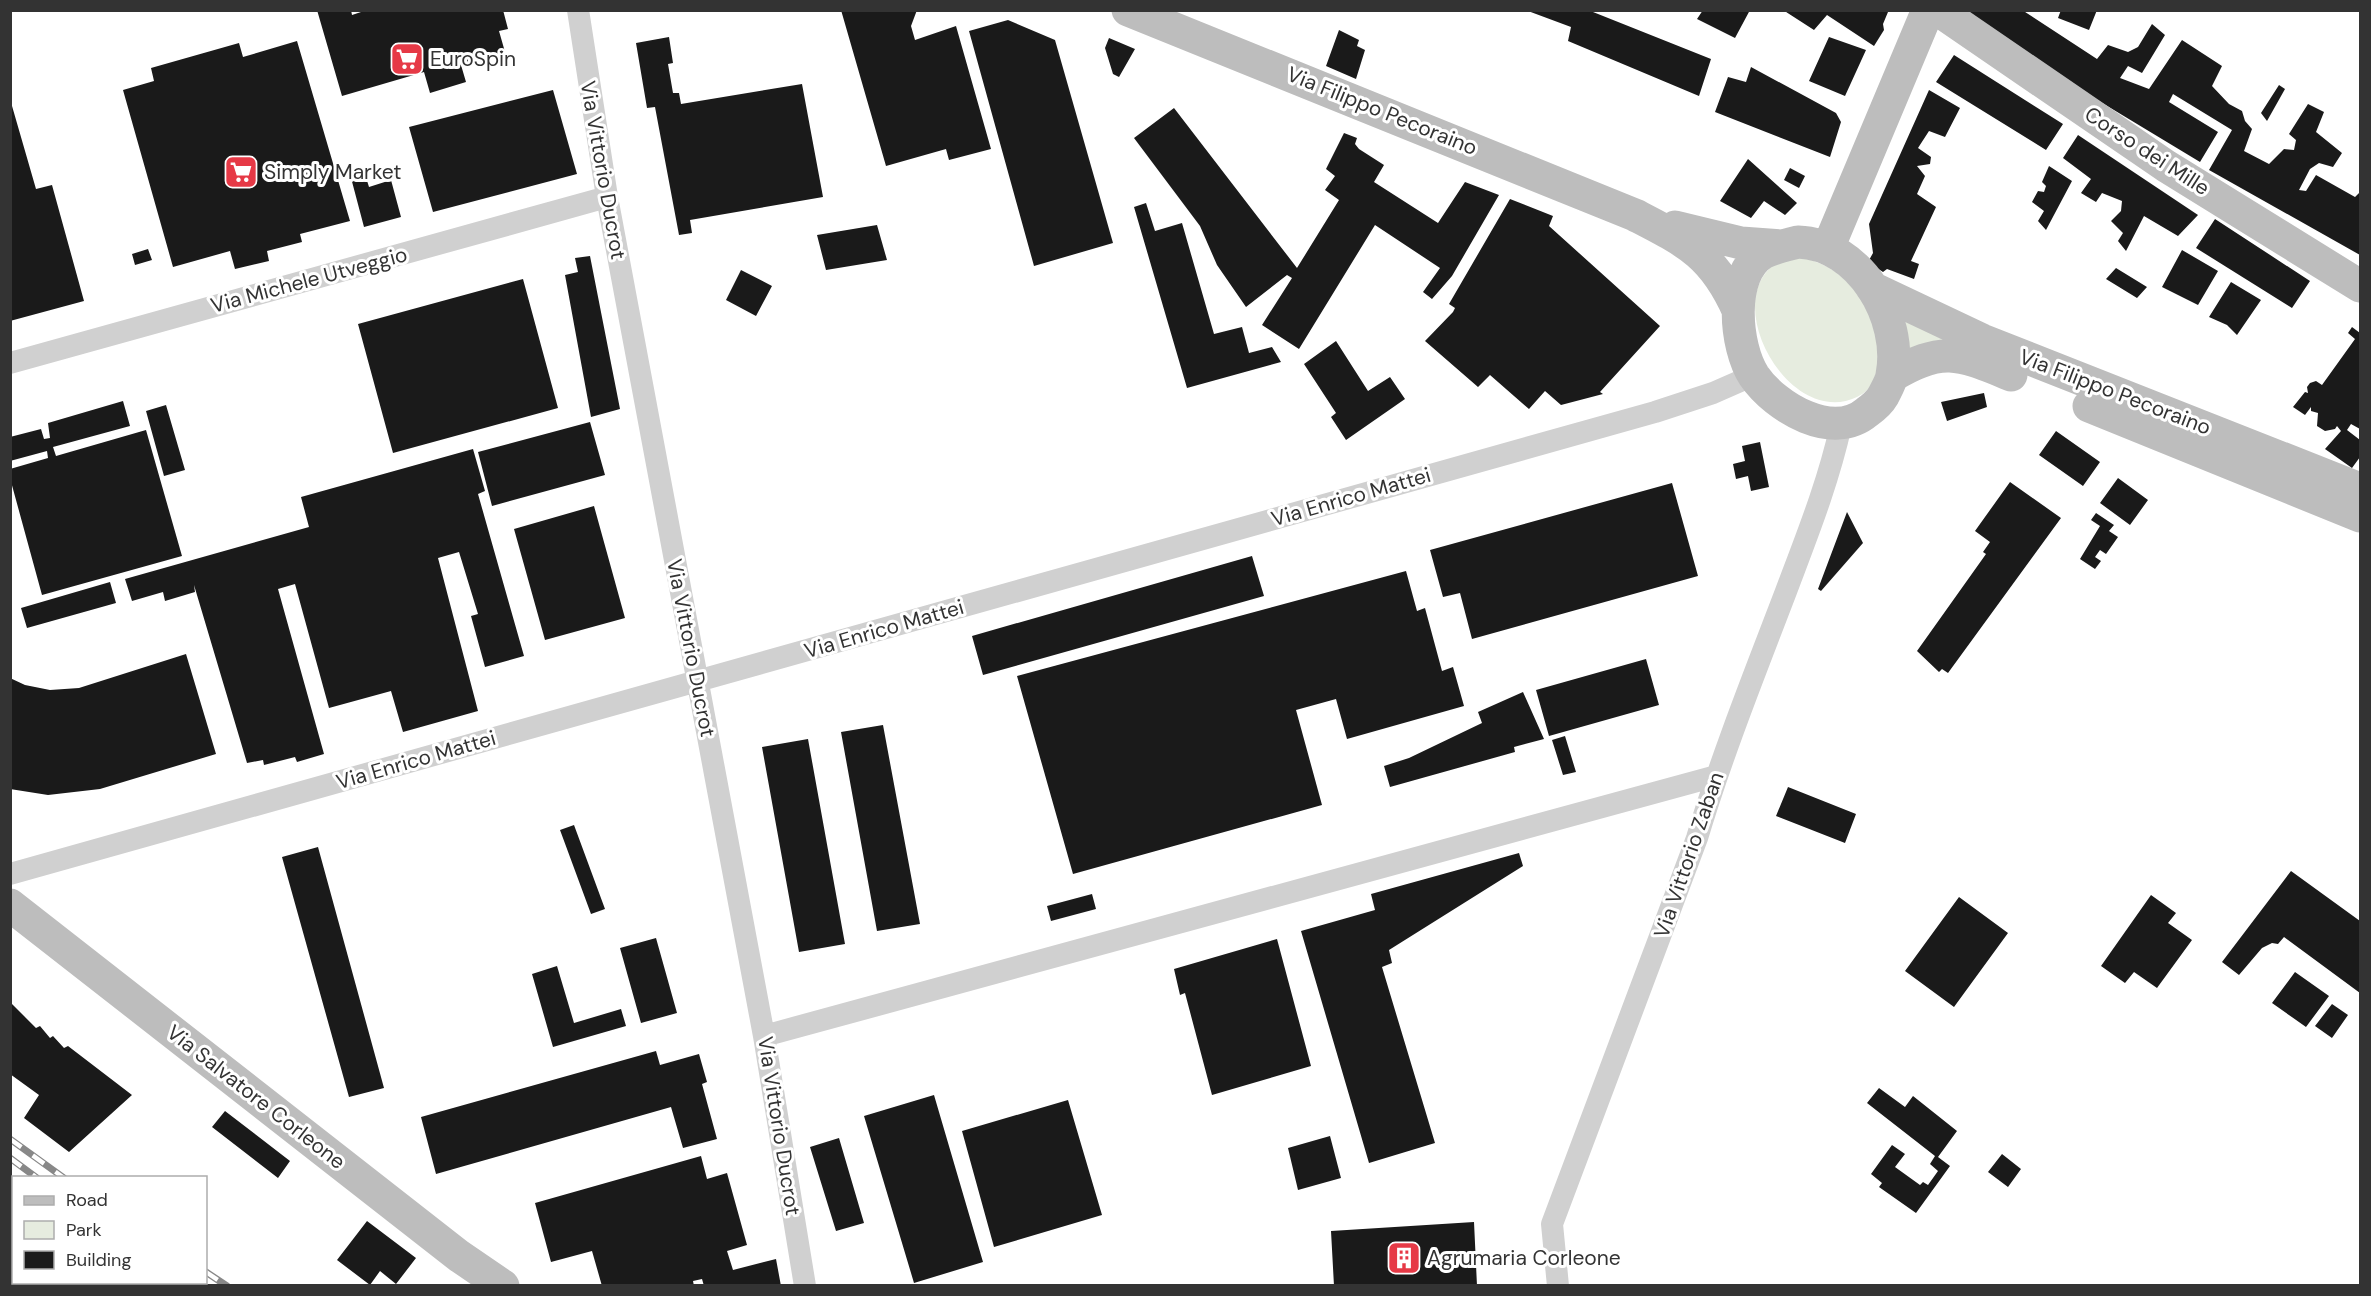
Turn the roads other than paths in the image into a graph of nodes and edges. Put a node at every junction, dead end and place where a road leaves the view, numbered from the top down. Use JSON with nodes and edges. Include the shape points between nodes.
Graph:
{"nodes":[{"id":1,"x":578,"y":10,"type":"edge"},
{"id":2,"x":1128,"y":10,"type":"edge"},
{"id":3,"x":1928,"y":10,"type":"edge"},
{"id":4,"x":1938,"y":10,"type":"edge"},
{"id":5,"x":607,"y":197,"type":"junction"},
{"id":6,"x":1635,"y":215,"type":"junction"},
{"id":7,"x":1782,"y":246,"type":"junction"},
{"id":8,"x":1828,"y":249,"type":"junction"},
{"id":9,"x":2361,"y":286,"type":"edge"},
{"id":10,"x":1872,"y":288,"type":"junction"},
{"id":11,"x":1738,"y":310,"type":"junction"},
{"id":12,"x":10,"y":363,"type":"edge"},
{"id":13,"x":1754,"y":375,"type":"junction"},
{"id":14,"x":1893,"y":376,"type":"junction"},
{"id":15,"x":1841,"y":425,"type":"junction"},
{"id":16,"x":2361,"y":489,"type":"edge"},
{"id":17,"x":2361,"y":516,"type":"edge"},
{"id":18,"x":698,"y":681,"type":"junction"},
{"id":19,"x":1716,"y":776,"type":"junction"},
{"id":20,"x":10,"y":874,"type":"edge"},
{"id":21,"x":10,"y":905,"type":"edge"},
{"id":22,"x":764,"y":1036,"type":"junction"},
{"id":23,"x":503,"y":1286,"type":"edge"},
{"id":24,"x":805,"y":1286,"type":"edge"},
{"id":25,"x":1558,"y":1286,"type":"edge"}],
"edges":[{"from":1,"to":5,"type":"street","name":"Via Vittorio Ducrot"},
{"from":2,"to":6,"type":"street","name":"Via Filippo Pecoraino"},
{"from":3,"to":8,"type":"street"},
{"from":4,"to":9,"type":"street","name":"Corso dei Mille","via":[[2166,166]]},
{"from":5,"to":12,"type":"street","name":"Via Michele Utveggio"},
{"from":5,"to":18,"type":"street","name":"Via Vittorio Ducrot"},
{"from":6,"to":7,"type":"street","name":"Via Filippo Pecoraino","via":[[1718,238]]},
{"from":6,"to":11,"type":"street","name":"Via Filippo Pecoraino","via":[[1681,238],[1712,264]]},
{"from":7,"to":8,"type":"street","via":[[1809,242]]},
{"from":7,"to":11,"type":"street","via":[[1762,254],[1752,265],[1740,286]]},
{"from":8,"to":10,"type":"street","via":[[1852,262]]},
{"from":10,"to":14,"type":"street","via":[[1892,335]]},
{"from":10,"to":16,"type":"street","name":"Via Filippo Pecoraino","via":[[1982,340]]},
{"from":11,"to":13,"type":"street","via":[[1741,336]]},
{"from":13,"to":15,"type":"street","via":[[1780,402],[1796,412]]},
{"from":13,"to":18,"type":"street","name":"Via Enrico Mattei","via":[[1655,412]]},
{"from":14,"to":15,"type":"street","via":[[1880,402]]},
{"from":14,"to":17,"type":"street","name":"Via Filippo Pecoraino","via":[[1917,361],[1950,354],[1972,360]]},
{"from":15,"to":19,"type":"street","name":"Via Vittorio Zaban","via":[[1815,515]]},
{"from":18,"to":20,"type":"street","name":"Via Enrico Mattei"},
{"from":18,"to":22,"type":"street","name":"Via Vittorio Ducrot"},
{"from":19,"to":22,"type":"street"},
{"from":19,"to":25,"type":"street","name":"Via Vittorio Zaban","via":[[1697,838],[1552,1224]]},
{"from":21,"to":23,"type":"street","name":"Via Salvatore Corleone","via":[[459,1256]]},
{"from":22,"to":24,"type":"street","name":"Via Vittorio Ducrot"}]}
